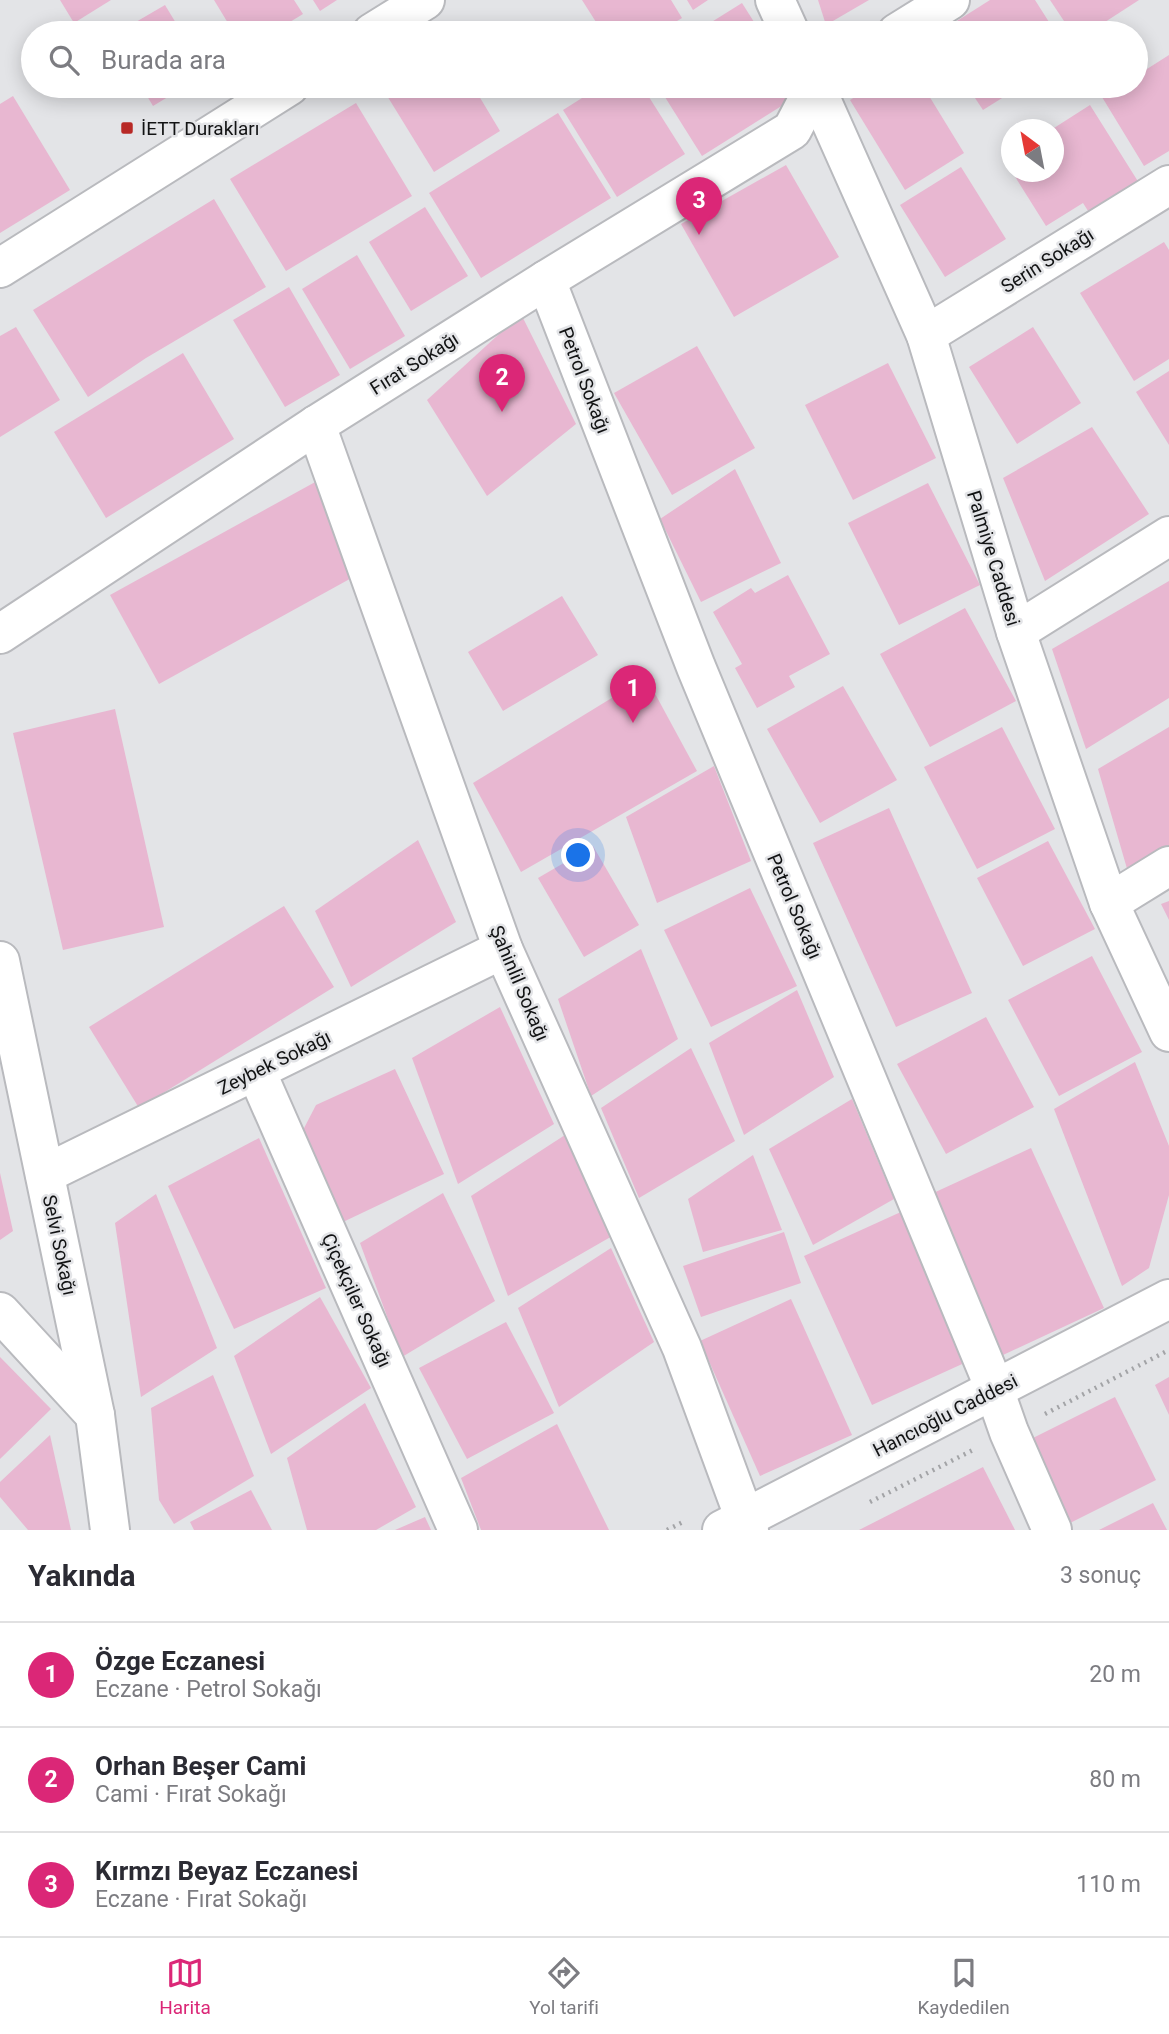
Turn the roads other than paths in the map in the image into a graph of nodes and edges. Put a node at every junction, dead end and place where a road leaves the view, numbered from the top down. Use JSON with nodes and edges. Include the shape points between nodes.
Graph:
{"nodes":[{"id":1,"x":425,"y":0,"type":"edge"},
{"id":2,"x":775,"y":0,"type":"edge"},
{"id":3,"x":950,"y":0,"type":"edge"},
{"id":4,"x":392,"y":21,"type":"edge"},
{"id":5,"x":785,"y":21,"type":"edge"},
{"id":6,"x":916,"y":21,"type":"edge"},
{"id":7,"x":270,"y":98,"type":"edge"},
{"id":8,"x":809,"y":98,"type":"edge"},
{"id":9,"x":820,"y":98,"type":"edge"},
{"id":10,"x":1169,"y":185,"type":"edge"},
{"id":11,"x":0,"y":268,"type":"edge"},
{"id":12,"x":546,"y":280,"type":"junction"},
{"id":13,"x":926,"y":335,"type":"junction"},
{"id":14,"x":316,"y":425,"type":"junction"},
{"id":15,"x":1169,"y":536,"type":"edge"},
{"id":16,"x":1016,"y":632,"type":"junction"},
{"id":17,"x":0,"y":634,"type":"edge"},
{"id":18,"x":1169,"y":866,"type":"edge"},
{"id":19,"x":1109,"y":903,"type":"junction"},
{"id":20,"x":503,"y":949,"type":"junction"},
{"id":21,"x":0,"y":961,"type":"edge"},
{"id":22,"x":1169,"y":1032,"type":"edge"},
{"id":23,"x":256,"y":1071,"type":"junction"},
{"id":24,"x":45,"y":1174,"type":"junction"},
{"id":25,"x":1169,"y":1299,"type":"edge"},
{"id":26,"x":0,"y":1312,"type":"edge"},
{"id":27,"x":994,"y":1390,"type":"junction"},
{"id":28,"x":94,"y":1415,"type":"junction"},
{"id":29,"x":738,"y":1526,"type":"edge"},
{"id":30,"x":110,"y":1530,"type":"edge"},
{"id":31,"x":458,"y":1530,"type":"edge"},
{"id":32,"x":1052,"y":1530,"type":"edge"}],
"edges":[{"from":1,"to":4,"type":"street"},
{"from":2,"to":5,"type":"street"},
{"from":3,"to":6,"type":"street"},
{"from":7,"to":11,"type":"street"},
{"from":8,"to":12,"type":"street","name":"Fırat Sokağı","via":[[792,130]]},
{"from":9,"to":13,"type":"street","name":"Palmiye Caddesi"},
{"from":10,"to":13,"type":"street","name":"Serin Sokağı"},
{"from":12,"to":14,"type":"street","name":"Fırat Sokağı"},
{"from":12,"to":27,"type":"street","name":"Petrol Sokağı","via":[[696,667]]},
{"from":13,"to":16,"type":"street","name":"Palmiye Caddesi"},
{"from":14,"to":17,"type":"street","name":"Fırat Sokağı"},
{"from":14,"to":20,"type":"street","name":"Şahinlil Sokağı"},
{"from":15,"to":16,"type":"street"},
{"from":16,"to":19,"type":"street","name":"Palmiye Caddesi"},
{"from":18,"to":19,"type":"street"},
{"from":19,"to":22,"type":"street","name":"Palmiye Caddesi"},
{"from":20,"to":23,"type":"street","name":"Zeybek Sokağı"},
{"from":20,"to":29,"type":"street","name":"Şahinlil Sokağı","via":[[682,1348]]},
{"from":21,"to":24,"type":"street","name":"Selvi Sokağı"},
{"from":23,"to":24,"type":"street","name":"Zeybek Sokağı"},
{"from":23,"to":31,"type":"street","name":"Çiçekçiler Sokağı"},
{"from":24,"to":28,"type":"street","name":"Selvi Sokağı"},
{"from":25,"to":27,"type":"street","name":"Hancıoğlu Caddesi"},
{"from":26,"to":28,"type":"street"},
{"from":27,"to":29,"type":"street","name":"Hancıoğlu Caddesi"},
{"from":27,"to":32,"type":"street","name":"Petrol Sokağı"},
{"from":28,"to":30,"type":"street","name":"Selvi Sokağı"}]}
